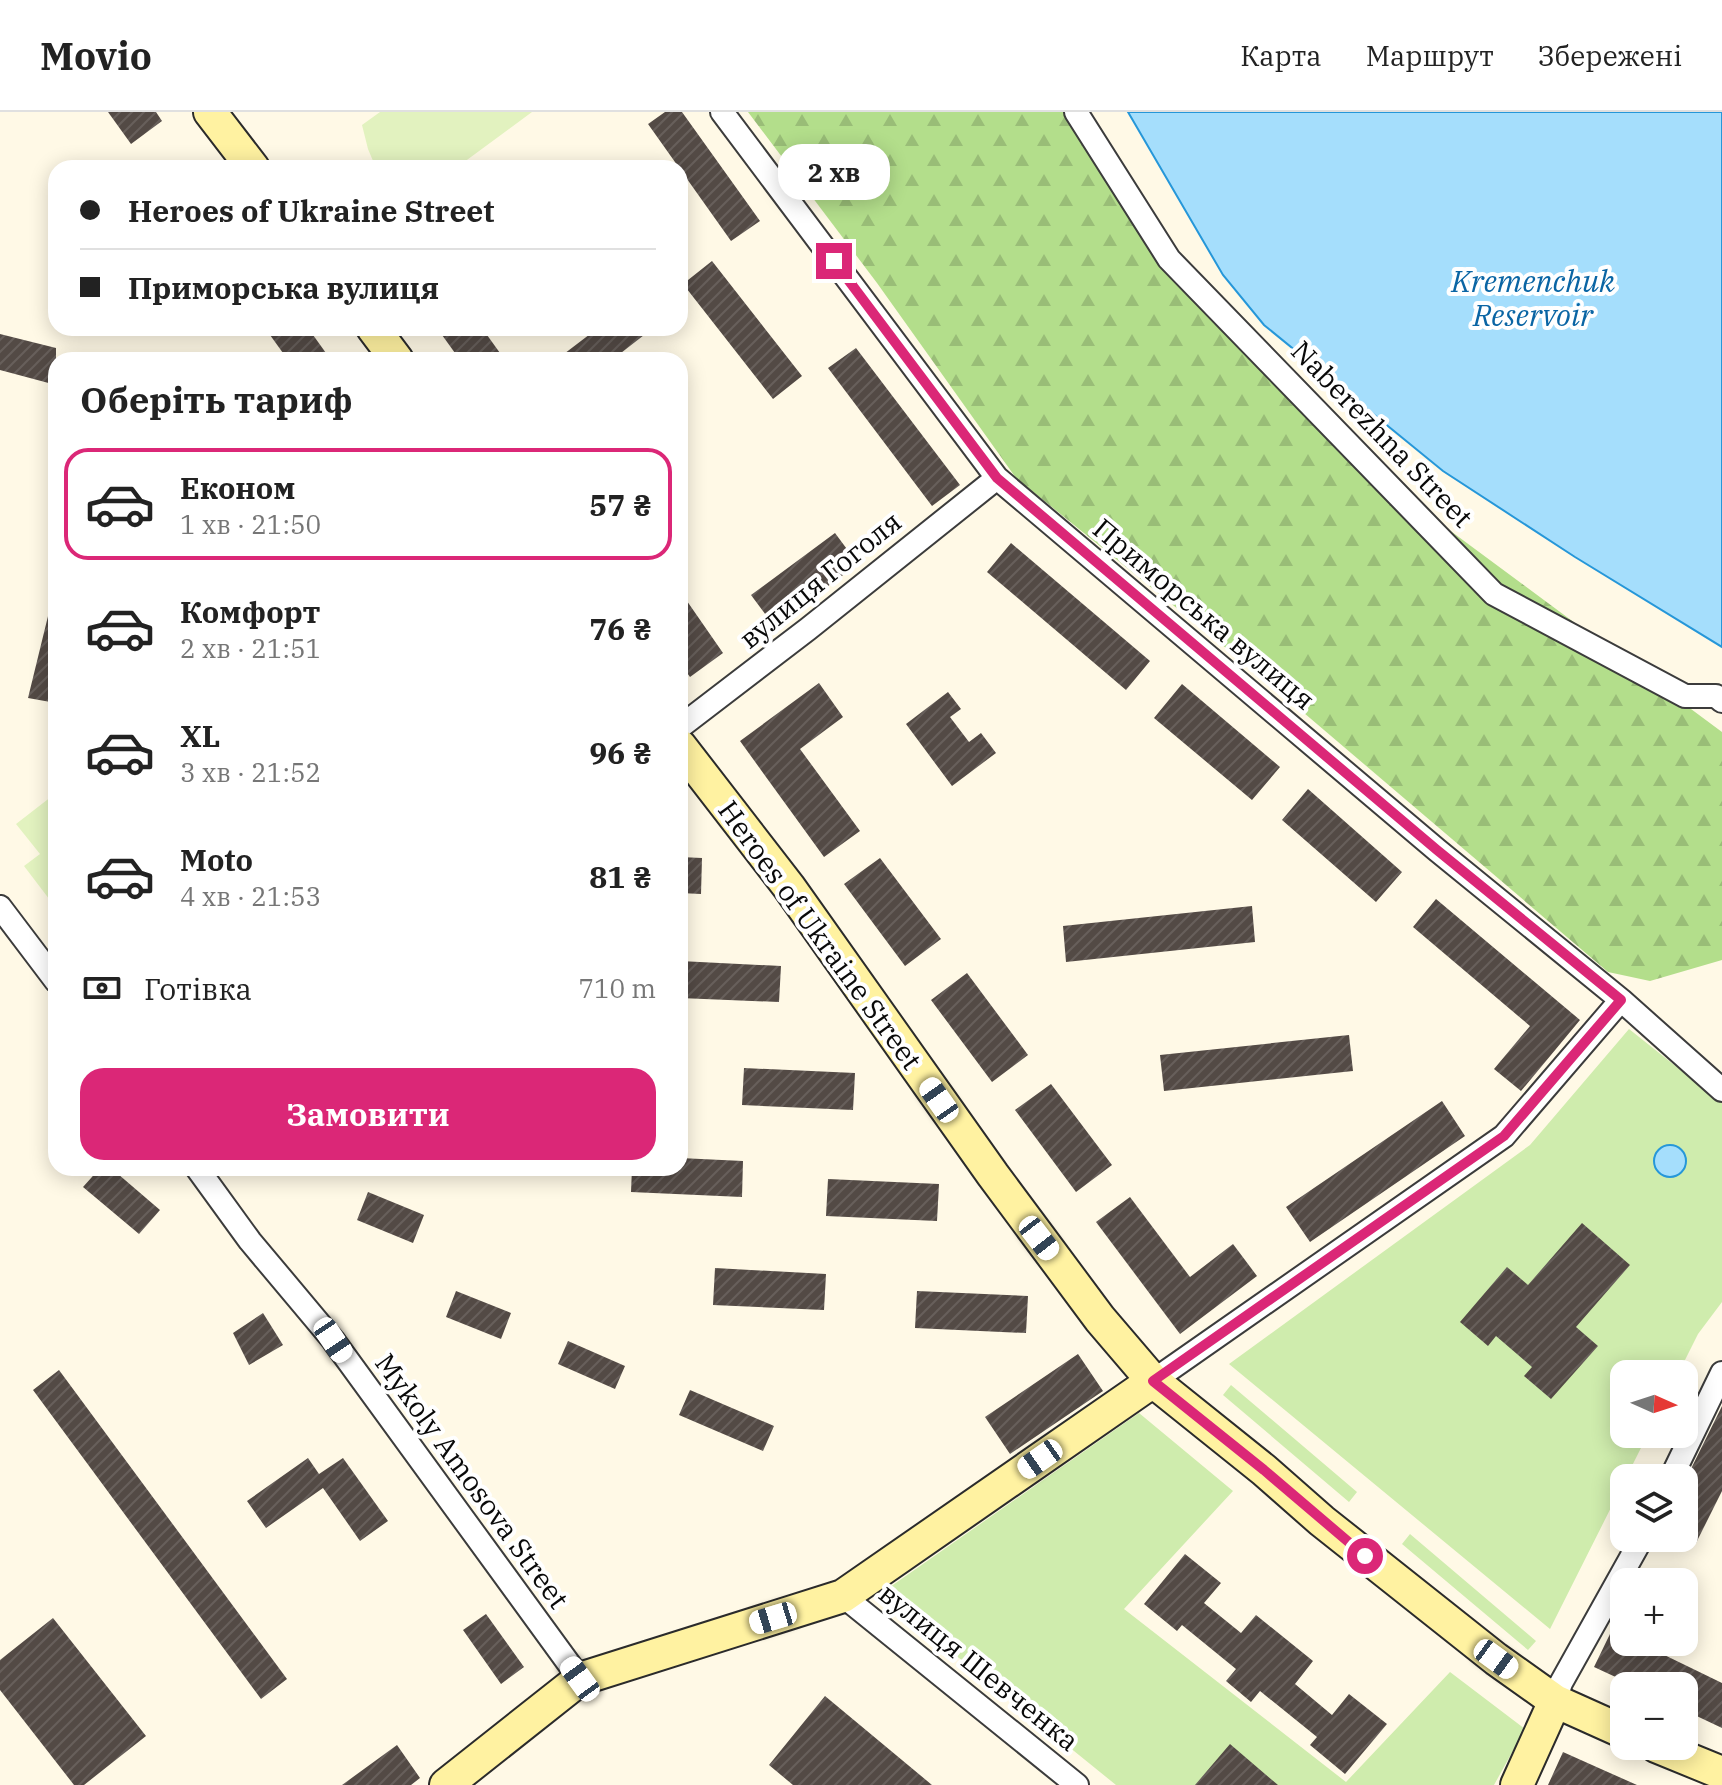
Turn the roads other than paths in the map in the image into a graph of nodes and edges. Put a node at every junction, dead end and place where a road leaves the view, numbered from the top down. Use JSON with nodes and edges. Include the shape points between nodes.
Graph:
{"nodes":[{"id":1,"x":210,"y":112,"type":"edge"},
{"id":2,"x":722,"y":112,"type":"edge"},
{"id":3,"x":1076,"y":112,"type":"edge"},
{"id":4,"x":247,"y":160,"type":"edge"},
{"id":5,"x":997,"y":478,"type":"junction"},
{"id":6,"x":1722,"y":701,"type":"edge"},
{"id":7,"x":688,"y":721,"type":"edge"},
{"id":8,"x":688,"y":756,"type":"edge"},
{"id":9,"x":0,"y":907,"type":"edge"},
{"id":10,"x":48,"y":970,"type":"edge"},
{"id":11,"x":1621,"y":1000,"type":"junction"},
{"id":12,"x":1722,"y":1090,"type":"edge"},
{"id":13,"x":203,"y":1176,"type":"edge"},
{"id":14,"x":1722,"y":1373,"type":"edge"},
{"id":15,"x":1153,"y":1381,"type":"junction"},
{"id":16,"x":1678,"y":1464,"type":"edge"},
{"id":17,"x":1634,"y":1552,"type":"edge"},
{"id":18,"x":843,"y":1596,"type":"junction"},
{"id":19,"x":580,"y":1679,"type":"junction"},
{"id":20,"x":1555,"y":1701,"type":"junction"},
{"id":21,"x":1610,"y":1726,"type":"edge"},
{"id":22,"x":1690,"y":1760,"type":"edge"},
{"id":23,"x":1722,"y":1773,"type":"edge"},
{"id":24,"x":446,"y":1785,"type":"edge"},
{"id":25,"x":1077,"y":1785,"type":"edge"},
{"id":26,"x":1517,"y":1785,"type":"edge"}],
"edges":[{"from":1,"to":4,"type":"main road"},
{"from":2,"to":5,"type":"street","name":"Приморська вулиця"},
{"from":3,"to":6,"type":"street","name":"Naberezhna Street","via":[[1169,259],[1494,594],[1685,696],[1716,696]]},
{"from":5,"to":7,"type":"street","name":"вулиця Гоголя"},
{"from":5,"to":11,"type":"street","name":"Приморська вулиця"},
{"from":8,"to":15,"type":"main road","name":"Heroes of Ukraine Street","via":[[789,887],[1021,1213]]},
{"from":9,"to":10,"type":"street"},
{"from":11,"to":12,"type":"street","name":"Приморська вулиця"},
{"from":11,"to":15,"type":"street","via":[[1504,1136]]},
{"from":13,"to":19,"type":"street","name":"Mykoly Amosova Street","via":[[333,1340]]},
{"from":14,"to":16,"type":"street"},
{"from":15,"to":18,"type":"main road"},
{"from":15,"to":20,"type":"main road","name":"Heroes of Ukraine Street","via":[[1346,1540]]},
{"from":17,"to":20,"type":"street"},
{"from":18,"to":19,"type":"main road"},
{"from":18,"to":25,"type":"street","name":"вулиця Шевченка"},
{"from":19,"to":24,"type":"main road"},
{"from":20,"to":21,"type":"main road","name":"Heroes of Ukraine Street"},
{"from":20,"to":26,"type":"main road"},
{"from":22,"to":23,"type":"main road"}]}
